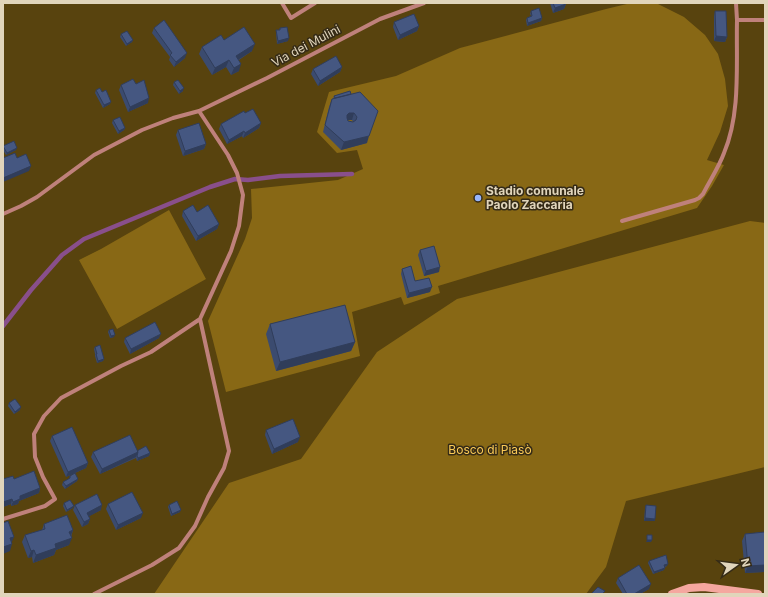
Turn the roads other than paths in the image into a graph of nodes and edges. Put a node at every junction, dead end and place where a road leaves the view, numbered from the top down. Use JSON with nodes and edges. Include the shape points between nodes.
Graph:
{"nodes":[{"id":1,"x":282,"y":3,"type":"edge"},
{"id":2,"x":315,"y":3,"type":"edge"},
{"id":3,"x":424,"y":3,"type":"edge"},
{"id":4,"x":736,"y":5,"type":"edge"},
{"id":5,"x":736,"y":20,"type":"junction"},
{"id":6,"x":765,"y":20,"type":"edge"},
{"id":7,"x":199,"y":111,"type":"junction"},
{"id":8,"x":3,"y":214,"type":"edge"},
{"id":9,"x":622,"y":221,"type":"dead end"},
{"id":10,"x":200,"y":319,"type":"junction"},
{"id":11,"x":3,"y":519,"type":"edge"},
{"id":12,"x":94,"y":594,"type":"edge"},
{"id":13,"x":672,"y":594,"type":"edge"},
{"id":14,"x":758,"y":594,"type":"edge"}],
"edges":[{"from":1,"to":2,"type":"street","via":[[291,18]]},
{"from":3,"to":7,"type":"street","name":"Via dei Mulini","via":[[380,19]]},
{"from":4,"to":5,"type":"street"},
{"from":5,"to":6,"type":"street"},
{"from":5,"to":9,"type":"street","via":[[735,107],[725,152],[703,194],[695,200]]},
{"from":7,"to":8,"type":"street","name":"Via dei Mulini","via":[[142,130],[94,155],[37,197]]},
{"from":7,"to":10,"type":"street","via":[[228,155],[244,195],[239,226],[231,251]]},
{"from":10,"to":11,"type":"street","via":[[151,352],[61,398],[44,416],[34,434],[35,457],[55,498],[45,506]]},
{"from":10,"to":12,"type":"street","via":[[229,451],[224,468],[195,526],[179,548],[152,565]]},
{"from":13,"to":14,"type":"street","via":[[689,588],[704,587]]}]}
